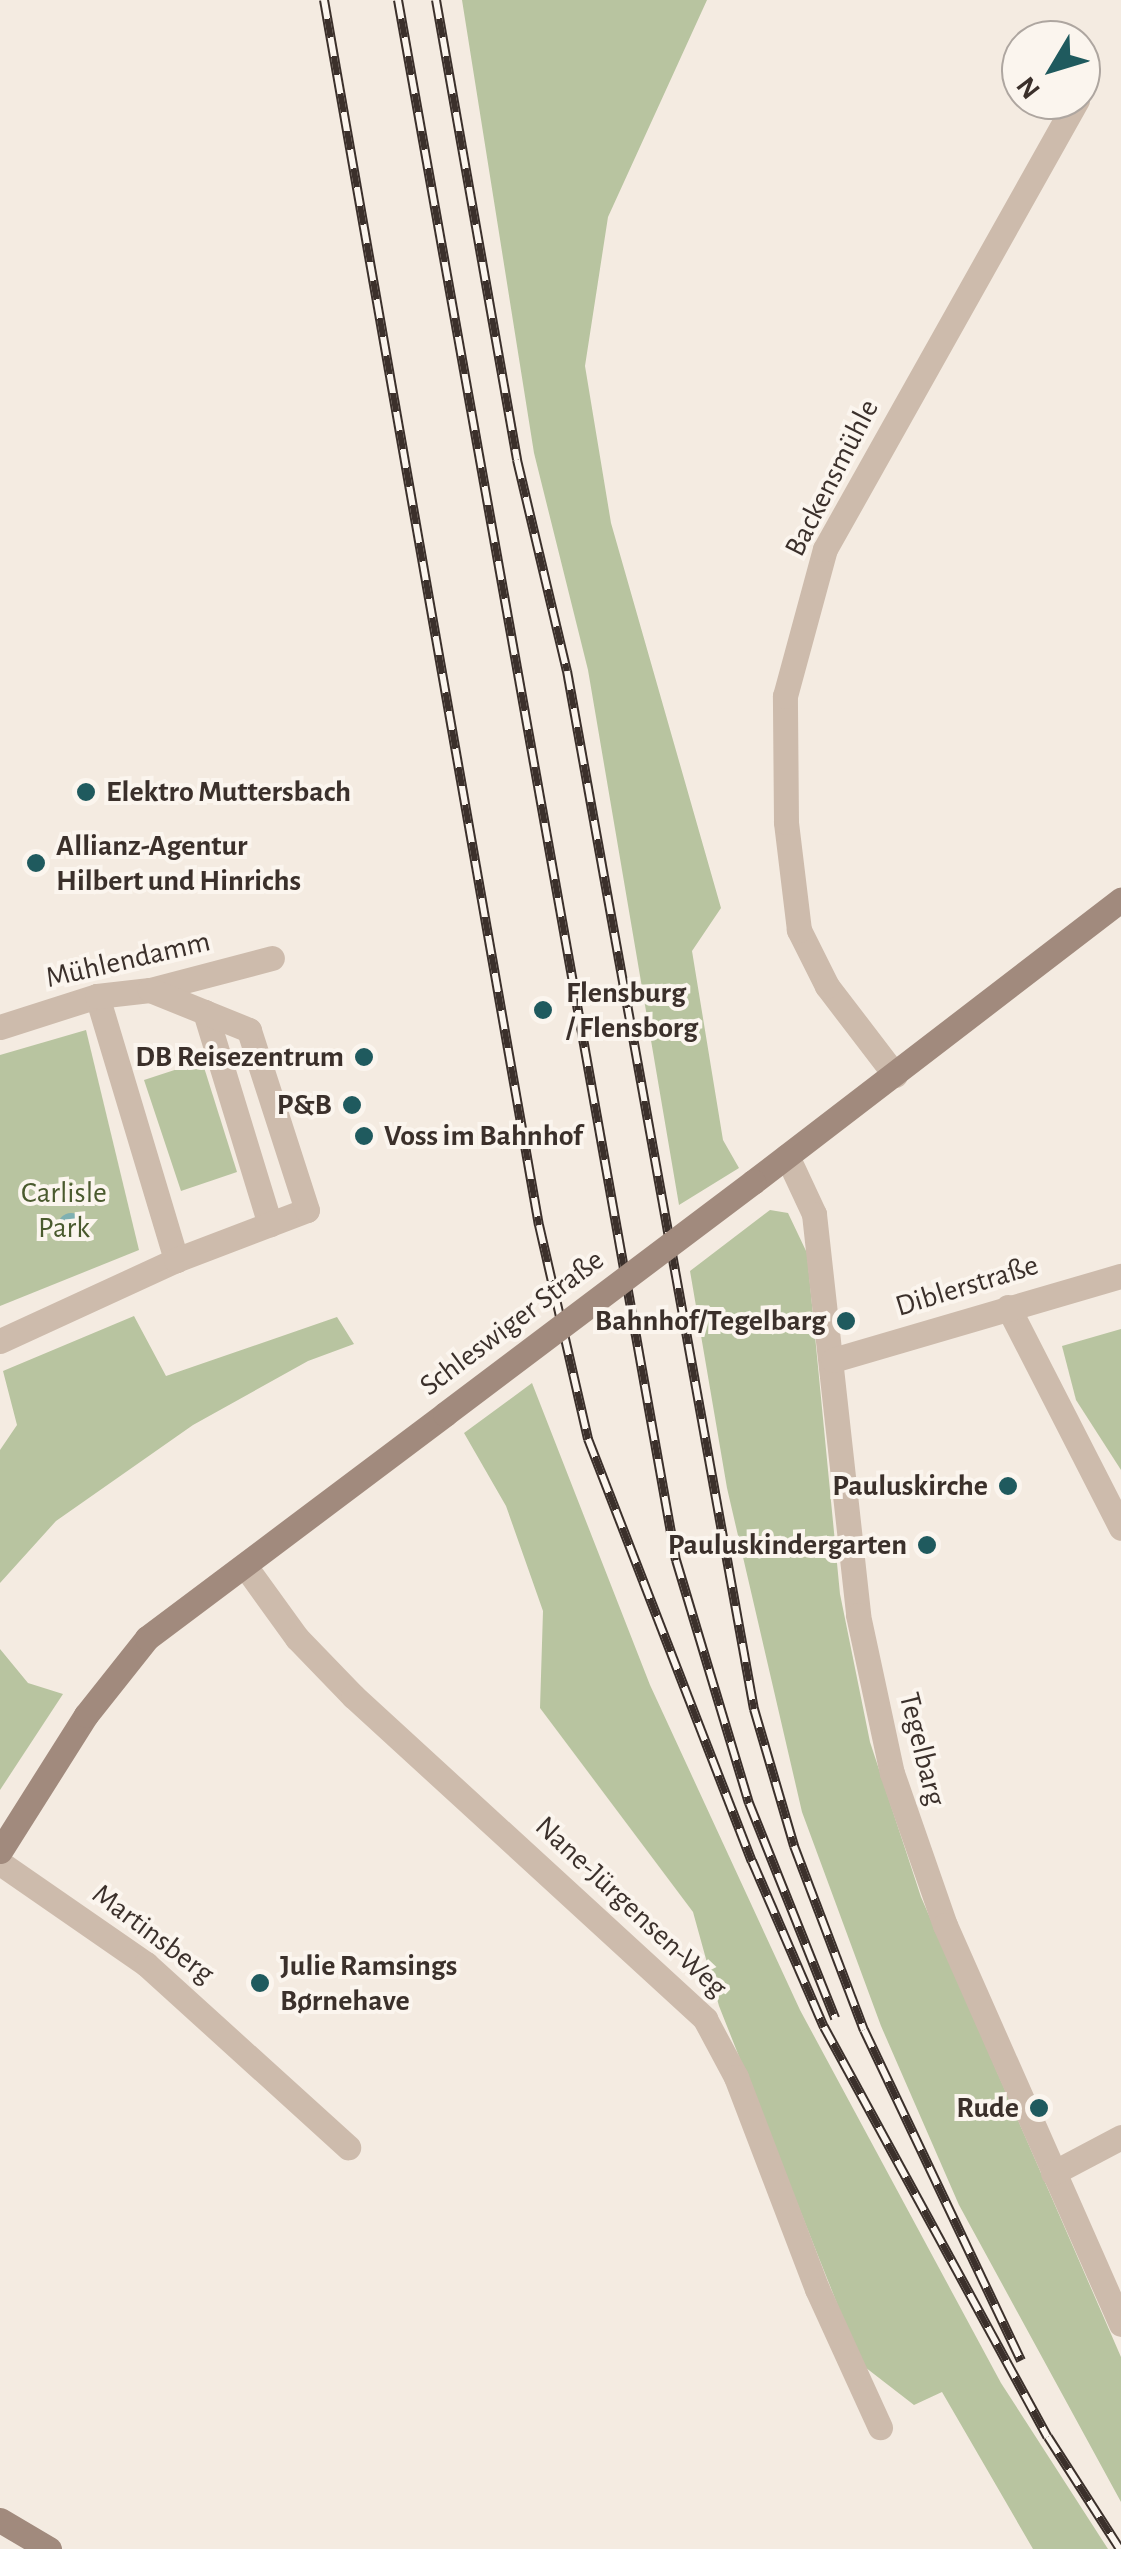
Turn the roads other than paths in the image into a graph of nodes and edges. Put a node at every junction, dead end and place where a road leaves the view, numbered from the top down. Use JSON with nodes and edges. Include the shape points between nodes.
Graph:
{"nodes":[{"id":1,"x":1066,"y":120,"type":"edge"},
{"id":2,"x":1121,"y":900,"type":"edge"},
{"id":3,"x":272,"y":958,"type":"dead end"},
{"id":4,"x":150,"y":990,"type":"junction"},
{"id":5,"x":97,"y":996,"type":"junction"},
{"id":6,"x":205,"y":1012,"type":"junction"},
{"id":7,"x":0,"y":1027,"type":"edge"},
{"id":8,"x":895,"y":1075,"type":"junction"},
{"id":9,"x":787,"y":1156,"type":"junction"},
{"id":10,"x":270,"y":1224,"type":"junction"},
{"id":11,"x":176,"y":1260,"type":"junction"},
{"id":12,"x":1121,"y":1276,"type":"edge"},
{"id":13,"x":1008,"y":1307,"type":"junction"},
{"id":14,"x":0,"y":1341,"type":"edge"},
{"id":15,"x":832,"y":1360,"type":"junction"},
{"id":16,"x":1121,"y":1528,"type":"edge"},
{"id":17,"x":245,"y":1566,"type":"junction"},
{"id":18,"x":0,"y":1851,"type":"edge"},
{"id":19,"x":0,"y":1863,"type":"edge"},
{"id":20,"x":1121,"y":2137,"type":"edge"},
{"id":21,"x":348,"y":2148,"type":"dead end"},
{"id":22,"x":1053,"y":2172,"type":"junction"},
{"id":23,"x":1121,"y":2324,"type":"edge"},
{"id":24,"x":880,"y":2427,"type":"dead end"},
{"id":25,"x":15,"y":2533,"type":"edge"},
{"id":26,"x":49,"y":2549,"type":"edge"}],
"edges":[{"from":1,"to":8,"type":"street","name":"Backensmühle","via":[[826,549],[785,696],[786,822],[799,930],[827,986]]},
{"from":2,"to":8,"type":"main road","name":"Schleswiger Straße"},
{"from":3,"to":4,"type":"street","name":"Mühlendamm"},
{"from":4,"to":5,"type":"street","name":"Mühlendamm"},
{"from":4,"to":6,"type":"street"},
{"from":5,"to":7,"type":"street","name":"Mühlendamm"},
{"from":5,"to":11,"type":"street"},
{"from":6,"to":10,"type":"street"},
{"from":6,"to":10,"type":"street","via":[[249,1030],[307,1210]]},
{"from":8,"to":9,"type":"main road","name":"Schleswiger Straße"},
{"from":9,"to":15,"type":"street","name":"Tegelbarg","via":[[814,1214]]},
{"from":9,"to":17,"type":"main road","name":"Schleswiger Straße","bridge":true},
{"from":10,"to":11,"type":"street"},
{"from":11,"to":14,"type":"street"},
{"from":12,"to":13,"type":"street","name":"Diblerstraße"},
{"from":13,"to":15,"type":"street","name":"Diblerstraße"},
{"from":13,"to":16,"type":"street"},
{"from":15,"to":22,"type":"street","name":"Tegelbarg","via":[[847,1534],[881,1734],[940,1914]]},
{"from":17,"to":18,"type":"main road","name":"Schleswiger Straße","via":[[189,1603],[116,1672]]},
{"from":17,"to":24,"type":"street","name":"Nane-Jürgensen-Weg","via":[[297,1638],[353,1696],[706,2019]]},
{"from":19,"to":21,"type":"street","name":"Martinsberg","via":[[146,1964]]},
{"from":20,"to":22,"type":"street"},
{"from":22,"to":23,"type":"street","name":"Tegelbarg"},
{"from":25,"to":26,"type":"main road"}]}
